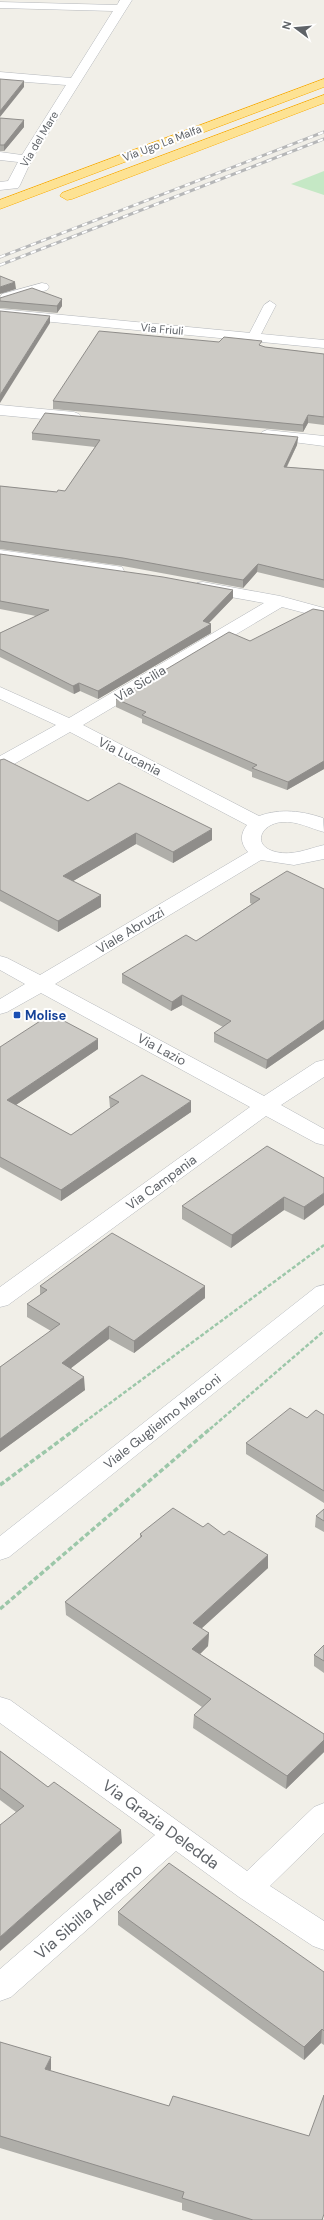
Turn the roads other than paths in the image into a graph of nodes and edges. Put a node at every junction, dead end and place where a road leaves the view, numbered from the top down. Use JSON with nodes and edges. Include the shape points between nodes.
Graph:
{"nodes":[{"id":1,"x":124,"y":4,"type":"edge"},
{"id":2,"x":0,"y":5,"type":"edge"},
{"id":3,"x":0,"y":76,"type":"edge"},
{"id":4,"x":74,"y":82,"type":"junction"},
{"id":5,"x":324,"y":83,"type":"edge"},
{"id":6,"x":324,"y":99,"type":"edge"},
{"id":7,"x":0,"y":156,"type":"edge"},
{"id":8,"x":26,"y":159,"type":"junction"},
{"id":9,"x":0,"y":186,"type":"edge"},
{"id":10,"x":53,"y":201,"type":"dead end"},
{"id":11,"x":0,"y":204,"type":"edge"},
{"id":12,"x":42,"y":287,"type":"dead end"},
{"id":13,"x":0,"y":300,"type":"edge"},
{"id":14,"x":270,"y":305,"type":"dead end"},
{"id":15,"x":0,"y":313,"type":"edge"},
{"id":16,"x":252,"y":338,"type":"junction"},
{"id":17,"x":324,"y":344,"type":"edge"},
{"id":18,"x":0,"y":410,"type":"edge"},
{"id":19,"x":87,"y":418,"type":"edge"},
{"id":20,"x":253,"y":434,"type":"edge"},
{"id":21,"x":324,"y":441,"type":"edge"},
{"id":22,"x":0,"y":555,"type":"edge"},
{"id":23,"x":128,"y":574,"type":"edge"},
{"id":24,"x":189,"y":584,"type":"edge"},
{"id":25,"x":280,"y":601,"type":"junction"},
{"id":26,"x":324,"y":613,"type":"edge"},
{"id":27,"x":0,"y":692,"type":"edge"},
{"id":28,"x":70,"y":725,"type":"junction"},
{"id":29,"x":0,"y":764,"type":"edge"},
{"id":30,"x":319,"y":818,"type":"edge"},
{"id":31,"x":260,"y":824,"type":"junction"},
{"id":32,"x":261,"y":852,"type":"junction"},
{"id":33,"x":323,"y":854,"type":"edge"},
{"id":34,"x":0,"y":962,"type":"edge"},
{"id":35,"x":40,"y":983,"type":"junction"},
{"id":36,"x":0,"y":1008,"type":"edge"},
{"id":37,"x":324,"y":1067,"type":"edge"},
{"id":38,"x":266,"y":1105,"type":"junction"},
{"id":39,"x":324,"y":1138,"type":"edge"},
{"id":40,"x":324,"y":1293,"type":"edge"},
{"id":41,"x":0,"y":1299,"type":"edge"},
{"id":42,"x":0,"y":1550,"type":"edge"},
{"id":43,"x":0,"y":1708,"type":"edge"},
{"id":44,"x":324,"y":1815,"type":"edge"},
{"id":45,"x":176,"y":1834,"type":"junction"},
{"id":46,"x":248,"y":1888,"type":"junction"},
{"id":47,"x":324,"y":1936,"type":"edge"},
{"id":48,"x":0,"y":1988,"type":"edge"}],
"edges":[{"from":1,"to":2,"type":"street"},
{"from":1,"to":4,"type":"street","name":"Via del Mare"},
{"from":3,"to":4,"type":"street"},
{"from":4,"to":8,"type":"street","name":"Via del Mare"},
{"from":5,"to":11,"type":"highway","name":"Via Ugo La Malfa"},
{"from":6,"to":10,"type":"highway","name":"Via Ugo La Malfa"},
{"from":7,"to":8,"type":"street"},
{"from":8,"to":9,"type":"street","name":"Via del Mare","via":[[13,184]]},
{"from":12,"to":13,"type":"street"},
{"from":14,"to":16,"type":"lane"},
{"from":15,"to":16,"type":"street","name":"Via Friuli"},
{"from":16,"to":17,"type":"street","name":"Via Friuli"},
{"from":18,"to":19,"type":"street"},
{"from":20,"to":21,"type":"street"},
{"from":22,"to":23,"type":"street","via":[[83,565]]},
{"from":24,"to":25,"type":"street"},
{"from":25,"to":26,"type":"street"},
{"from":25,"to":28,"type":"street","name":"Via Sicilia"},
{"from":27,"to":28,"type":"street","name":"Via Lucania"},
{"from":28,"to":29,"type":"street","name":"Via Sicilia"},
{"from":28,"to":31,"type":"street","name":"Via Lucania"},
{"from":30,"to":31,"type":"street","via":[[283,816]]},
{"from":31,"to":32,"type":"street","via":[[254,829],[251,841]]},
{"from":32,"to":33,"type":"street","via":[[284,860]]},
{"from":32,"to":35,"type":"street","name":"Viale Abruzzi"},
{"from":34,"to":35,"type":"street","name":"Via Lazio"},
{"from":35,"to":36,"type":"street","name":"Viale Abruzzi"},
{"from":35,"to":38,"type":"street","name":"Via Lazio"},
{"from":37,"to":38,"type":"street","name":"Via Campania"},
{"from":38,"to":39,"type":"street","name":"Via Lazio"},
{"from":38,"to":41,"type":"street","name":"Via Campania"},
{"from":40,"to":42,"type":"street","name":"Viale Guglielmo Marconi"},
{"from":43,"to":45,"type":"street","name":"Via Grazia Deledda"},
{"from":44,"to":46,"type":"street"},
{"from":45,"to":46,"type":"street","name":"Via Grazia Deledda"},
{"from":45,"to":48,"type":"street","name":"Via Sibilla Aleramo"},
{"from":46,"to":47,"type":"street","name":"Via Grazia Deledda"}]}
